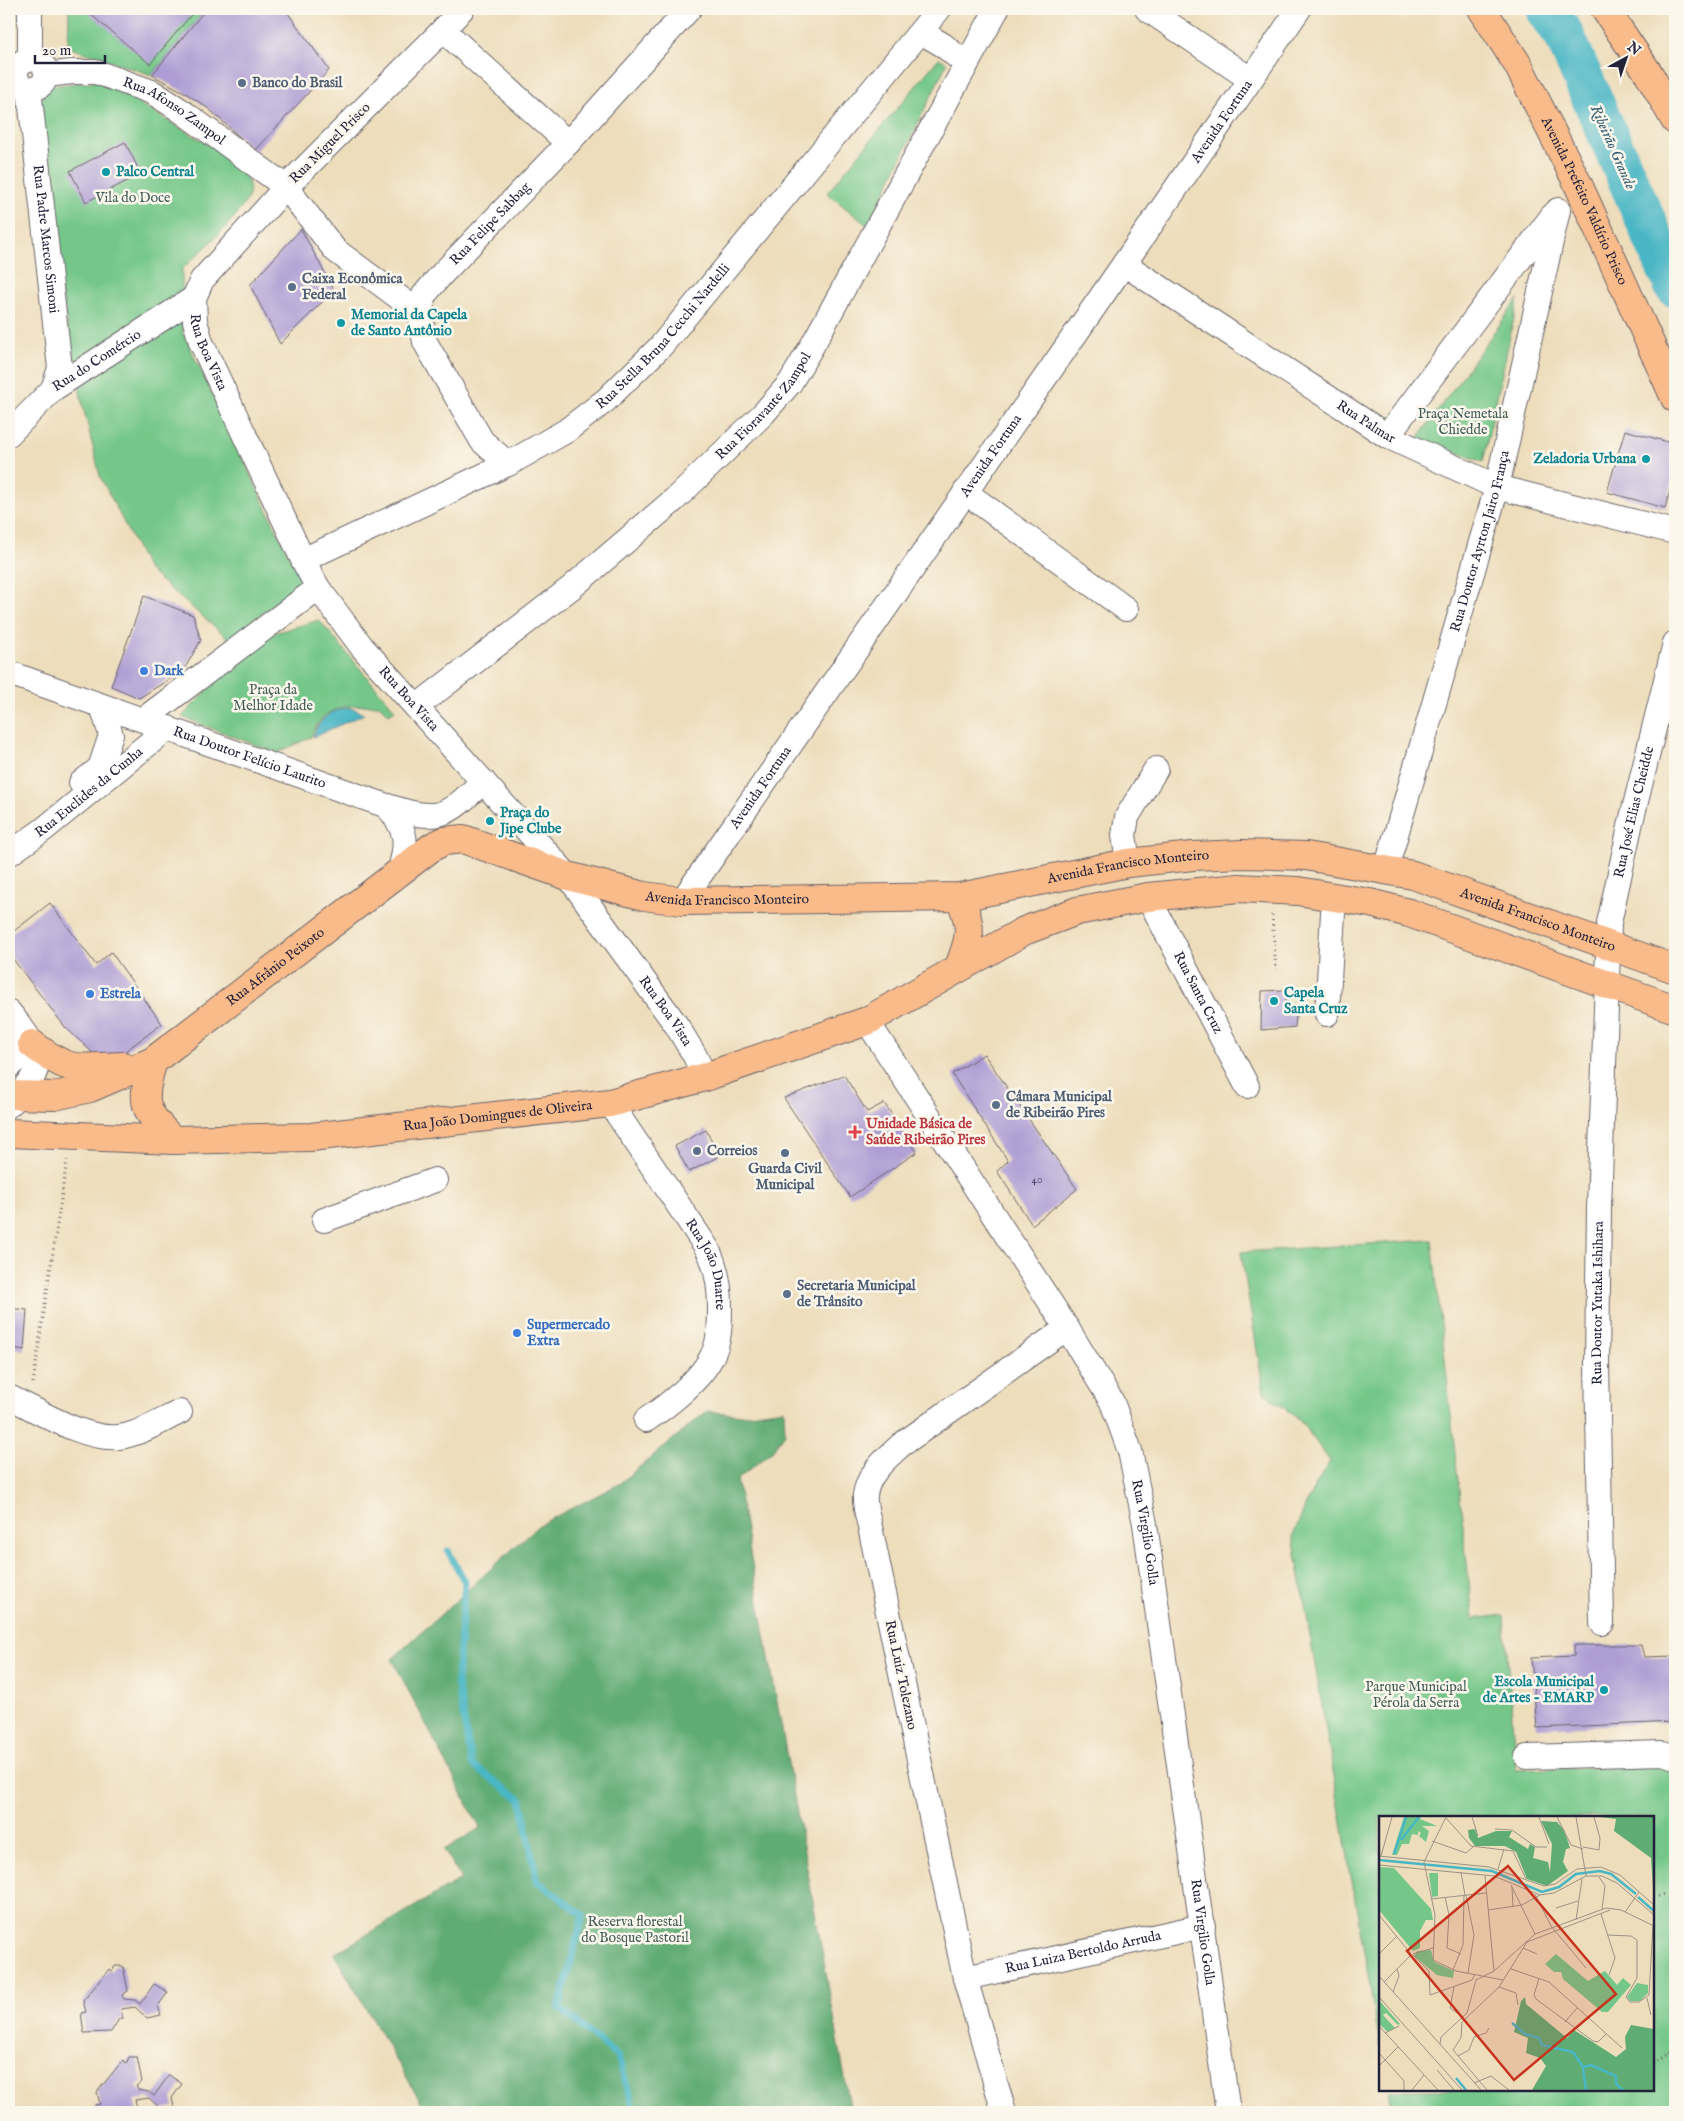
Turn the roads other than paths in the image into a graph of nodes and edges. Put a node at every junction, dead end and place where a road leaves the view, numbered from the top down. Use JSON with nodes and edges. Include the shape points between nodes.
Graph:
{"nodes":[{"id":1,"x":30,"y":9,"type":"edge"},
{"id":2,"x":462,"y":9,"type":"edge"},
{"id":3,"x":689,"y":9,"type":"edge"},
{"id":4,"x":939,"y":9,"type":"edge"},
{"id":5,"x":998,"y":9,"type":"edge"},
{"id":6,"x":1147,"y":9,"type":"edge"},
{"id":7,"x":1299,"y":9,"type":"edge"},
{"id":8,"x":1482,"y":9,"type":"edge"},
{"id":9,"x":1605,"y":9,"type":"edge"},
{"id":10,"x":444,"y":30,"type":"junction"},
{"id":11,"x":921,"y":32,"type":"junction"},
{"id":12,"x":966,"y":64,"type":"junction"},
{"id":13,"x":26,"y":75,"type":"edge"},
{"id":14,"x":1250,"y":79,"type":"junction"},
{"id":15,"x":1675,"y":120,"type":"edge"},
{"id":16,"x":568,"y":143,"type":"junction"},
{"id":17,"x":286,"y":187,"type":"junction"},
{"id":18,"x":1124,"y":264,"type":"junction"},
{"id":19,"x":198,"y":289,"type":"junction"},
{"id":20,"x":420,"y":313,"type":"junction"},
{"id":21,"x":54,"y":389,"type":"junction"},
{"id":22,"x":1675,"y":398,"type":"edge"},
{"id":23,"x":9,"y":434,"type":"edge"},
{"id":24,"x":1387,"y":436,"type":"junction"},
{"id":25,"x":508,"y":464,"type":"junction"},
{"id":26,"x":1496,"y":487,"type":"junction"},
{"id":27,"x":965,"y":492,"type":"junction"},
{"id":28,"x":1675,"y":514,"type":"edge"},
{"id":29,"x":1635,"y":522,"type":"junction"},
{"id":30,"x":1675,"y":532,"type":"edge"},
{"id":31,"x":303,"y":560,"type":"junction"},
{"id":32,"x":318,"y":588,"type":"junction"},
{"id":33,"x":1126,"y":609,"type":"dead end"},
{"id":34,"x":1675,"y":643,"type":"edge"},
{"id":35,"x":9,"y":673,"type":"edge"},
{"id":36,"x":102,"y":706,"type":"junction"},
{"id":37,"x":416,"y":707,"type":"junction"},
{"id":38,"x":144,"y":720,"type":"junction"},
{"id":39,"x":168,"y":728,"type":"junction"},
{"id":40,"x":1156,"y":769,"type":"dead end"},
{"id":41,"x":483,"y":781,"type":"junction"},
{"id":42,"x":387,"y":806,"type":"junction"},
{"id":43,"x":9,"y":840,"type":"edge"},
{"id":44,"x":9,"y":854,"type":"edge"},
{"id":45,"x":1128,"y":863,"type":"junction"},
{"id":46,"x":1386,"y":869,"type":"junction"},
{"id":47,"x":399,"y":873,"type":"junction"},
{"id":48,"x":568,"y":876,"type":"junction"},
{"id":49,"x":1334,"y":896,"type":"junction"},
{"id":50,"x":960,"y":897,"type":"junction"},
{"id":51,"x":1148,"y":897,"type":"junction"},
{"id":52,"x":682,"y":901,"type":"junction"},
{"id":53,"x":1608,"y":944,"type":"junction"},
{"id":54,"x":959,"y":967,"type":"junction"},
{"id":55,"x":1675,"y":969,"type":"edge"},
{"id":56,"x":1606,"y":983,"type":"junction"},
{"id":57,"x":1675,"y":1009,"type":"edge"},
{"id":58,"x":9,"y":1012,"type":"edge"},
{"id":59,"x":1327,"y":1014,"type":"dead end"},
{"id":60,"x":867,"y":1021,"type":"junction"},
{"id":61,"x":20,"y":1042,"type":"edge"},
{"id":62,"x":148,"y":1063,"type":"junction"},
{"id":63,"x":9,"y":1066,"type":"edge"},
{"id":64,"x":705,"y":1077,"type":"junction"},
{"id":65,"x":1247,"y":1086,"type":"dead end"},
{"id":66,"x":12,"y":1098,"type":"edge"},
{"id":67,"x":610,"y":1103,"type":"junction"},
{"id":68,"x":9,"y":1134,"type":"edge"},
{"id":69,"x":173,"y":1140,"type":"junction"},
{"id":70,"x":435,"y":1180,"type":"dead end"},
{"id":71,"x":324,"y":1220,"type":"dead end"},
{"id":72,"x":1067,"y":1328,"type":"junction"},
{"id":73,"x":9,"y":1396,"type":"edge"},
{"id":74,"x":180,"y":1412,"type":"dead end"},
{"id":75,"x":646,"y":1420,"type":"dead end"},
{"id":76,"x":1602,"y":1623,"type":"dead end"},
{"id":77,"x":1527,"y":1757,"type":"dead end"},
{"id":78,"x":1675,"y":1757,"type":"edge"},
{"id":79,"x":1203,"y":1926,"type":"junction"},
{"id":80,"x":965,"y":1978,"type":"junction"},
{"id":81,"x":1004,"y":2112,"type":"edge"},
{"id":82,"x":1228,"y":2112,"type":"edge"}],
"edges":[{"from":1,"to":13,"type":"street","name":"Rua Padre Marcos Simoni"},
{"from":2,"to":10,"type":"street","name":"Rua Miguel Prisco"},
{"from":3,"to":16,"type":"street","name":"Rua Felipe Sabbag"},
{"from":4,"to":11,"type":"street","name":"Rua Stella Bruna Cecchi Nardelli"},
{"from":5,"to":12,"type":"street","name":"Rua Fioravante Zampol"},
{"from":6,"to":14,"type":"street"},
{"from":7,"to":14,"type":"street","name":"Avenida Fortuna"},
{"from":8,"to":22,"type":"main road","name":"Avenida Prefeito Valdírio Prisco","via":[[1518,65],[1577,182]]},
{"from":9,"to":15,"type":"main road","via":[[1649,74]]},
{"from":10,"to":16,"type":"street"},
{"from":10,"to":17,"type":"street","name":"Rua Miguel Prisco"},
{"from":11,"to":12,"type":"street","via":[[944,45]]},
{"from":11,"to":25,"type":"street","name":"Rua Stella Bruna Cecchi Nardelli","via":[[661,346],[586,416]]},
{"from":12,"to":37,"type":"street","name":"Rua Fioravante Zampol","via":[[790,383],[764,413],[674,500],[572,587]]},
{"from":13,"to":17,"type":"street","name":"Rua Afonso Zampol","via":[[96,72],[152,92]]},
{"from":13,"to":21,"type":"street","name":"Rua Padre Marcos Simoni","via":[[58,355],[59,372]]},
{"from":14,"to":18,"type":"street","name":"Avenida Fortuna"},
{"from":16,"to":20,"type":"street","name":"Rua Felipe Sabbag","via":[[441,275],[424,295]]},
{"from":17,"to":19,"type":"street","name":"Rua Miguel Prisco"},
{"from":17,"to":20,"type":"street","name":"Rua Afonso Zampol","via":[[335,250]]},
{"from":18,"to":24,"type":"street","name":"Rua Palmar"},
{"from":18,"to":27,"type":"street","name":"Avenida Fortuna"},
{"from":19,"to":21,"type":"street","name":"Rua do Comércio"},
{"from":19,"to":31,"type":"street","name":"Rua Boa Vista","via":[[195,320],[201,342]]},
{"from":20,"to":25,"type":"street","name":"Rua Felipe Sabbag","via":[[425,342],[439,370],[482,441]]},
{"from":21,"to":23,"type":"street","name":"Rua do Comércio"},
{"from":24,"to":26,"type":"street","name":"Rua Palmar"},
{"from":24,"to":26,"type":"street","name":"Rua Doutor Ayrton Jairo França","via":[[1558,210]]},
{"from":25,"to":31,"type":"street","name":"Rua Stella Bruna Cecchi Nardelli"},
{"from":26,"to":29,"type":"street","name":"Rua Palmar"},
{"from":26,"to":46,"type":"street","name":"Rua Doutor Ayrton Jairo França"},
{"from":27,"to":33,"type":"street"},
{"from":27,"to":52,"type":"street","name":"Avenida Fortuna"},
{"from":28,"to":29,"type":"street","name":"Rua Palmar"},
{"from":29,"to":30,"type":"street","name":"Rua Palmar"},
{"from":31,"to":32,"type":"street","name":"Rua Boa Vista"},
{"from":32,"to":37,"type":"street","name":"Rua Boa Vista","via":[[362,647]]},
{"from":32,"to":38,"type":"street"},
{"from":34,"to":53,"type":"street","name":"Rua José Elias Cheidde","via":[[1611,910]]},
{"from":35,"to":36,"type":"street","name":"Rua Doutor Felício Laurito"},
{"from":36,"to":38,"type":"street","name":"Rua Doutor Felício Laurito"},
{"from":36,"to":43,"type":"street","via":[[111,735],[100,768]]},
{"from":37,"to":41,"type":"street","name":"Rua Boa Vista"},
{"from":38,"to":39,"type":"street","name":"Rua Doutor Felício Laurito"},
{"from":39,"to":42,"type":"street","name":"Rua Doutor Felício Laurito"},
{"from":39,"to":44,"type":"street","name":"Rua Euclides da Cunha"},
{"from":40,"to":45,"type":"street","via":[[1128,817],[1124,835]]},
{"from":41,"to":42,"type":"street","name":"Rua Doutor Felício Laurito","via":[[449,812],[435,816],[423,817]]},
{"from":41,"to":48,"type":"street","name":"Rua Boa Vista"},
{"from":42,"to":47,"type":"street","via":[[404,831],[406,845]]},
{"from":45,"to":46,"type":"main road","name":"Avenida Francisco Monteiro","via":[[1243,854],[1306,856]]},
{"from":45,"to":50,"type":"main road","name":"Avenida Francisco Monteiro"},
{"from":46,"to":53,"type":"main road","name":"Avenida Francisco Monteiro","via":[[1413,875]]},
{"from":47,"to":48,"type":"main road","name":"Rua Afrânio Peixoto","via":[[432,846],[455,839],[474,842]]},
{"from":47,"to":62,"type":"main road","name":"Rua Afrânio Peixoto"},
{"from":48,"to":52,"type":"main road","name":"Avenida Francisco Monteiro","via":[[644,896]]},
{"from":48,"to":64,"type":"street","name":"Rua Boa Vista","via":[[677,1026]]},
{"from":49,"to":51,"type":"main road","via":[[1239,888]]},
{"from":49,"to":56,"type":"main road","via":[[1409,913]]},
{"from":49,"to":59,"type":"street"},
{"from":50,"to":52,"type":"main road","name":"Avenida Francisco Monteiro"},
{"from":50,"to":54,"type":"main road","via":[[970,928]]},
{"from":51,"to":54,"type":"main road","via":[[1049,920]]},
{"from":51,"to":65,"type":"street","name":"Rua Santa Cruz"},
{"from":53,"to":55,"type":"main road","name":"Avenida Francisco Monteiro"},
{"from":53,"to":56,"type":"street","name":"Rua José Elias Cheidde"},
{"from":54,"to":60,"type":"main road","name":"Rua João Domingues de Oliveira"},
{"from":56,"to":57,"type":"main road"},
{"from":56,"to":76,"type":"street","name":"Rua Doutor Yutaka Ishihara","via":[[1597,1364]]},
{"from":58,"to":61,"type":"street"},
{"from":60,"to":64,"type":"main road","name":"Rua João Domingues de Oliveira"},
{"from":60,"to":72,"type":"street","name":"Rua Virgilio Golla"},
{"from":61,"to":62,"type":"main road","via":[[68,1067],[92,1069]]},
{"from":61,"to":63,"type":"street","via":[[16,1049],[17,1059]]},
{"from":61,"to":66,"type":"street","via":[[39,1059],[25,1089]]},
{"from":62,"to":66,"type":"main road","via":[[90,1088],[56,1096]]},
{"from":62,"to":69,"type":"main road","via":[[146,1104],[153,1120]]},
{"from":64,"to":67,"type":"main road","name":"Rua João Domingues de Oliveira"},
{"from":67,"to":69,"type":"main road","name":"Rua João Domingues de Oliveira","via":[[311,1137]]},
{"from":67,"to":75,"type":"street","name":"Rua João Duarte","via":[[707,1248],[716,1265],[720,1295],[720,1332],[712,1357],[672,1403]]},
{"from":68,"to":69,"type":"main road","name":"Rua João Domingues de Oliveira"},
{"from":70,"to":71,"type":"street"},
{"from":72,"to":79,"type":"street","name":"Rua Virgilio Golla","via":[[1112,1402],[1130,1451],[1145,1524]]},
{"from":72,"to":80,"type":"street","name":"Rua Luiz Tolezano","via":[[901,1445],[869,1480],[865,1496]]},
{"from":73,"to":74,"type":"street","via":[[88,1433],[120,1437]]},
{"from":77,"to":78,"type":"street","via":[[1663,1754]]},
{"from":79,"to":80,"type":"street","name":"Rua Luiza Bertoldo Arruda"},
{"from":79,"to":82,"type":"street","name":"Rua Virgilio Golla"},
{"from":80,"to":81,"type":"street","name":"Rua Luiz Tolezano"}]}
